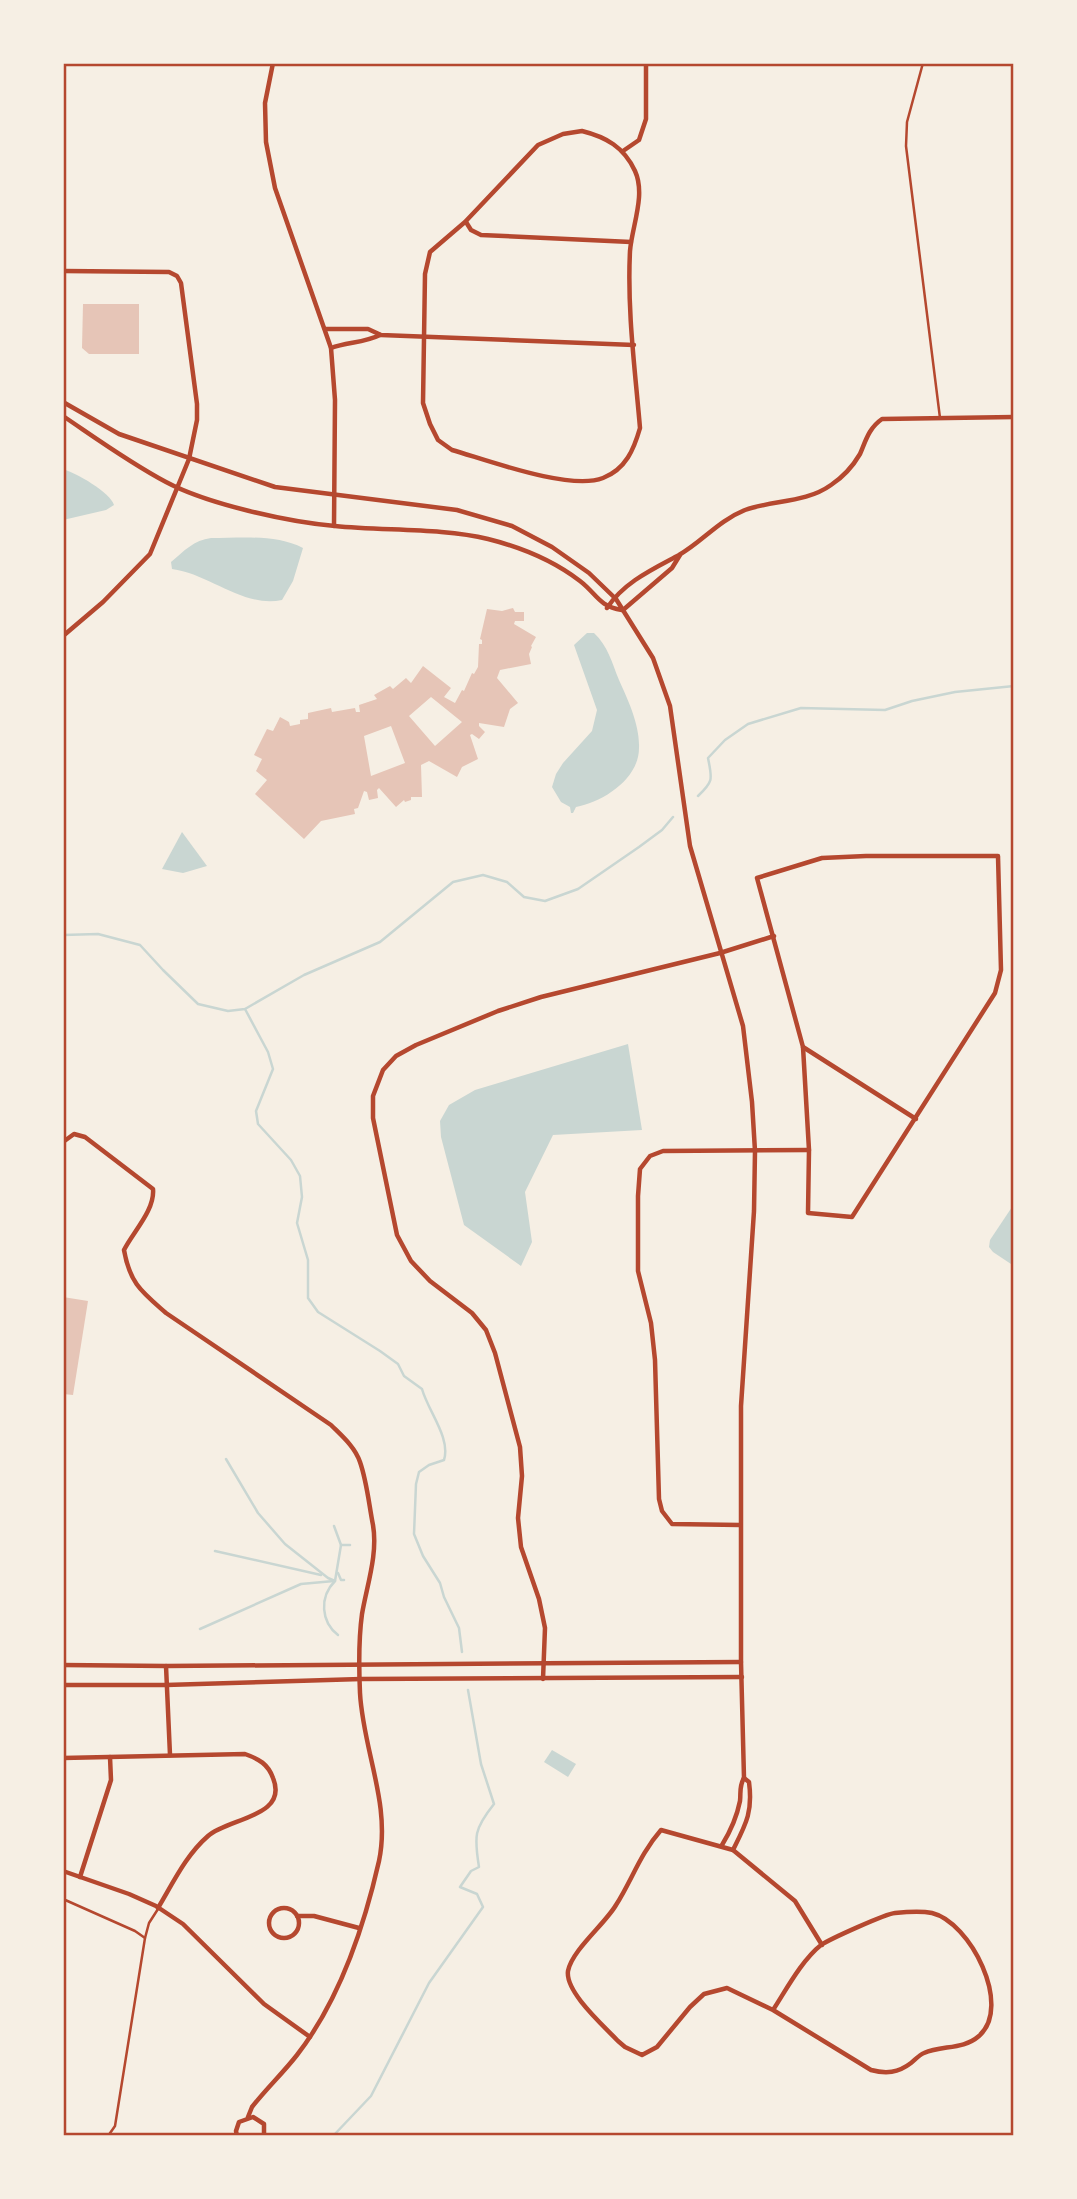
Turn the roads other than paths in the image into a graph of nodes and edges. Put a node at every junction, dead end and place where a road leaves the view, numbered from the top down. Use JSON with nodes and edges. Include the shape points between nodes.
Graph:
{"nodes":[{"id":1,"x":273,"y":63,"type":"edge"},
{"id":2,"x":646,"y":63,"type":"edge"},
{"id":3,"x":923,"y":63,"type":"edge"},
{"id":4,"x":623,"y":151,"type":"junction"},
{"id":5,"x":465,"y":222,"type":"junction"},
{"id":6,"x":631,"y":242,"type":"junction"},
{"id":7,"x":64,"y":271,"type":"edge"},
{"id":8,"x":325,"y":329,"type":"junction"},
{"id":9,"x":381,"y":335,"type":"junction"},
{"id":10,"x":423,"y":337,"type":"junction"},
{"id":11,"x":634,"y":345,"type":"junction"},
{"id":12,"x":331,"y":348,"type":"junction"},
{"id":13,"x":63,"y":402,"type":"edge"},
{"id":14,"x":63,"y":416,"type":"edge"},
{"id":15,"x":940,"y":418,"type":"junction"},
{"id":16,"x":1014,"y":418,"type":"edge"},
{"id":17,"x":189,"y":459,"type":"junction"},
{"id":18,"x":178,"y":488,"type":"junction"},
{"id":19,"x":333,"y":495,"type":"junction"},
{"id":20,"x":334,"y":526,"type":"junction"},
{"id":21,"x":680,"y":554,"type":"junction"},
{"id":22,"x":614,"y":597,"type":"junction"},
{"id":23,"x":607,"y":608,"type":"junction"},
{"id":24,"x":623,"y":610,"type":"junction"},
{"id":25,"x":63,"y":636,"type":"edge"},
{"id":26,"x":774,"y":936,"type":"junction"},
{"id":27,"x":720,"y":953,"type":"junction"},
{"id":28,"x":803,"y":1047,"type":"junction"},
{"id":29,"x":916,"y":1119,"type":"junction"},
{"id":30,"x":63,"y":1142,"type":"edge"},
{"id":31,"x":809,"y":1150,"type":"junction"},
{"id":32,"x":755,"y":1151,"type":"junction"},
{"id":33,"x":740,"y":1525,"type":"junction"},
{"id":34,"x":741,"y":1662,"type":"junction"},
{"id":35,"x":361,"y":1664,"type":"junction"},
{"id":36,"x":544,"y":1664,"type":"junction"},
{"id":37,"x":63,"y":1665,"type":"edge"},
{"id":38,"x":166,"y":1666,"type":"junction"},
{"id":39,"x":742,"y":1677,"type":"junction"},
{"id":40,"x":361,"y":1679,"type":"junction"},
{"id":41,"x":543,"y":1679,"type":"junction"},
{"id":42,"x":63,"y":1685,"type":"edge"},
{"id":43,"x":166,"y":1685,"type":"junction"},
{"id":44,"x":170,"y":1755,"type":"junction"},
{"id":45,"x":110,"y":1757,"type":"junction"},
{"id":46,"x":63,"y":1758,"type":"edge"},
{"id":47,"x":744,"y":1778,"type":"junction"},
{"id":48,"x":722,"y":1845,"type":"junction"},
{"id":49,"x":733,"y":1850,"type":"junction"},
{"id":50,"x":63,"y":1871,"type":"edge"},
{"id":51,"x":80,"y":1877,"type":"junction"},
{"id":52,"x":63,"y":1899,"type":"edge"},
{"id":53,"x":158,"y":1908,"type":"junction"},
{"id":54,"x":297,"y":1916,"type":"junction"},
{"id":55,"x":359,"y":1928,"type":"junction"},
{"id":56,"x":145,"y":1938,"type":"junction"},
{"id":57,"x":821,"y":1945,"type":"junction"},
{"id":58,"x":773,"y":2010,"type":"junction"},
{"id":59,"x":310,"y":2037,"type":"junction"},
{"id":60,"x":248,"y":2117,"type":"junction"},
{"id":61,"x":108,"y":2136,"type":"edge"},
{"id":62,"x":237,"y":2136,"type":"edge"},
{"id":63,"x":264,"y":2136,"type":"edge"}],
"edges":[{"from":1,"to":8,"type":"street","via":[[265,103],[265,142],[275,188]]},
{"from":2,"to":4,"type":"street","via":[[646,119],[639,141]]},
{"from":3,"to":15,"type":"lane","via":[[907,122],[906,146]]},
{"from":4,"to":5,"type":"street","via":[[604,137],[582,131],[562,134],[538,145]]},
{"from":4,"to":6,"type":"street","via":[[636,173],[639,197]]},
{"from":5,"to":6,"type":"street","via":[[481,235]]},
{"from":5,"to":10,"type":"street","via":[[430,252]]},
{"from":6,"to":11,"type":"street","via":[[629,306]]},
{"from":7,"to":17,"type":"street","via":[[169,272],[177,276],[197,404]]},
{"from":8,"to":9,"type":"street","via":[[368,329]]},
{"from":8,"to":12,"type":"street"},
{"from":9,"to":10,"type":"street"},
{"from":9,"to":12,"type":"street"},
{"from":10,"to":11,"type":"street"},
{"from":10,"to":11,"type":"street","via":[[423,402],[439,440],[452,450],[566,481],[603,478],[624,464],[634,449],[640,428]]},
{"from":12,"to":19,"type":"street"},
{"from":13,"to":17,"type":"street","via":[[118,434]]},
{"from":14,"to":18,"type":"street"},
{"from":15,"to":16,"type":"street"},
{"from":15,"to":21,"type":"street","via":[[882,419],[852,465],[829,486],[807,497],[747,510],[720,522]]},
{"from":17,"to":18,"type":"street"},
{"from":17,"to":19,"type":"street","via":[[275,487]]},
{"from":18,"to":20,"type":"street","via":[[294,521]]},
{"from":18,"to":25,"type":"street","via":[[150,554]]},
{"from":19,"to":20,"type":"street"},
{"from":19,"to":22,"type":"street","via":[[457,510],[512,526],[580,566]]},
{"from":20,"to":23,"type":"street","via":[[487,539],[556,566],[581,582]]},
{"from":21,"to":22,"type":"street"},
{"from":21,"to":24,"type":"street","via":[[672,568]]},
{"from":22,"to":23,"type":"street"},
{"from":22,"to":24,"type":"street"},
{"from":23,"to":24,"type":"street"},
{"from":24,"to":27,"type":"street","via":[[653,658],[670,706],[690,846]]},
{"from":26,"to":27,"type":"street"},
{"from":26,"to":28,"type":"street"},
{"from":26,"to":29,"type":"street","via":[[757,878],[822,858],[998,856],[1001,970],[995,993]]},
{"from":27,"to":32,"type":"street","via":[[743,1026]]},
{"from":27,"to":36,"type":"street","via":[[498,1011],[396,1056],[383,1070],[373,1096],[373,1118],[397,1235],[411,1261],[472,1313],[486,1330],[495,1353],[520,1447],[518,1518],[545,1628]]},
{"from":28,"to":29,"type":"street"},
{"from":28,"to":31,"type":"street"},
{"from":29,"to":31,"type":"street","via":[[852,1217],[808,1213]]},
{"from":30,"to":35,"type":"street","via":[[74,1134],[85,1136],[153,1189],[149,1208],[124,1250],[128,1273],[145,1294],[331,1425],[360,1461],[374,1529],[362,1617]]},
{"from":31,"to":32,"type":"street"},
{"from":32,"to":33,"type":"street","via":[[741,1406]]},
{"from":32,"to":33,"type":"street","via":[[663,1151],[650,1156],[640,1169],[638,1196],[638,1271],[655,1360],[662,1511],[672,1524]]},
{"from":33,"to":34,"type":"street"},
{"from":34,"to":36,"type":"street"},
{"from":34,"to":39,"type":"street"},
{"from":35,"to":36,"type":"street"},
{"from":35,"to":38,"type":"street"},
{"from":35,"to":40,"type":"street"},
{"from":36,"to":41,"type":"street"},
{"from":37,"to":38,"type":"street"},
{"from":38,"to":43,"type":"street"},
{"from":39,"to":41,"type":"street"},
{"from":39,"to":47,"type":"street"},
{"from":40,"to":41,"type":"street"},
{"from":40,"to":43,"type":"street"},
{"from":40,"to":55,"type":"street","via":[[362,1717],[378,1784],[382,1836]]},
{"from":42,"to":43,"type":"street"},
{"from":43,"to":44,"type":"street"},
{"from":44,"to":45,"type":"street"},
{"from":44,"to":53,"type":"street","via":[[245,1754],[265,1763],[276,1792],[265,1809],[209,1834]]},
{"from":45,"to":46,"type":"street"},
{"from":45,"to":51,"type":"street","via":[[111,1780]]},
{"from":47,"to":48,"type":"street","via":[[735,1819]]},
{"from":47,"to":49,"type":"street","via":[[749,1782],[752,1804]]},
{"from":48,"to":49,"type":"street"},
{"from":48,"to":58,"type":"street","via":[[660,1830],[646,1847],[616,1906],[579,1950],[568,1971],[572,1990],[625,2047],[642,2055],[657,2047],[704,1994],[727,1988]]},
{"from":49,"to":57,"type":"street","via":[[795,1901]]},
{"from":50,"to":51,"type":"street"},
{"from":51,"to":53,"type":"street"},
{"from":52,"to":56,"type":"lane"},
{"from":53,"to":56,"type":"lane"},
{"from":53,"to":59,"type":"street","via":[[183,1924],[264,2004]]},
{"from":54,"to":54,"type":"street","via":[[297,1930],[290,1937],[276,1936],[270,1928],[276,1911],[285,1909]]},
{"from":54,"to":55,"type":"street"},
{"from":55,"to":59,"type":"street","via":[[338,1988]]},
{"from":56,"to":61,"type":"lane","via":[[115,2126]]},
{"from":57,"to":58,"type":"street"},
{"from":57,"to":58,"type":"street","via":[[893,1913],[932,1913],[957,1926],[973,1949],[985,1973],[990,2016],[981,2034],[967,2044],[923,2053],[907,2067],[887,2074],[871,2070]]},
{"from":59,"to":60,"type":"street","via":[[259,2097]]},
{"from":60,"to":62,"type":"street","via":[[237,2126]]},
{"from":60,"to":63,"type":"street","via":[[261,2121]]}]}
